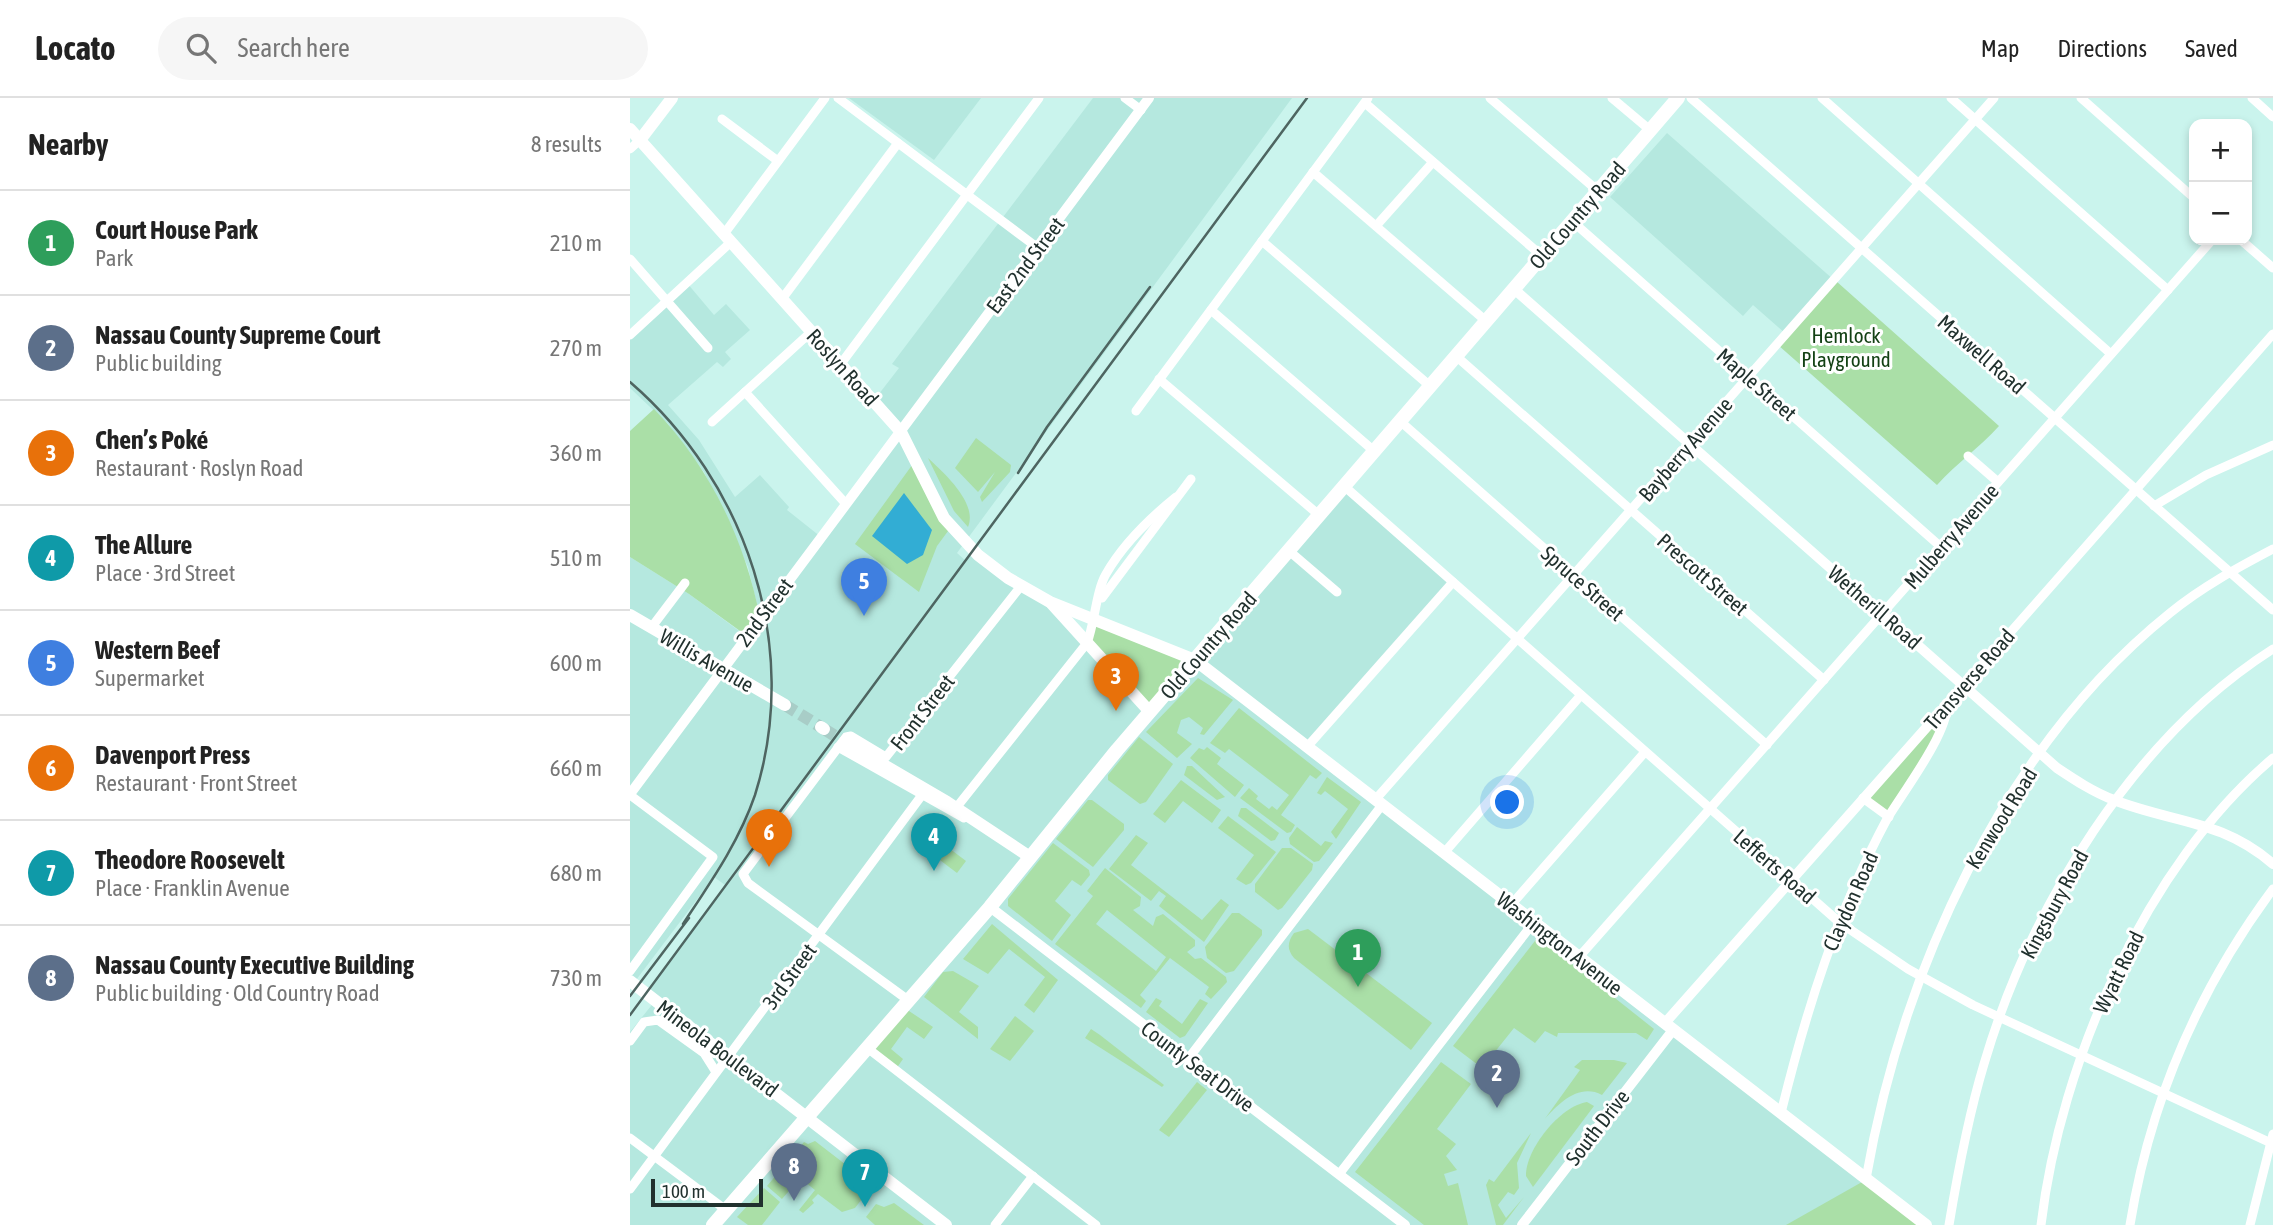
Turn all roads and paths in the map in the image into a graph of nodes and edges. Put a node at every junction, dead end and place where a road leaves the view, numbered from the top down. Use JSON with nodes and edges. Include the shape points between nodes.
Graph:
{"nodes":[{"id":1,"x":672,"y":98,"type":"edge"},
{"id":2,"x":825,"y":98,"type":"edge"},
{"id":3,"x":838,"y":98,"type":"edge"},
{"id":4,"x":1039,"y":98,"type":"edge"},
{"id":5,"x":1125,"y":98,"type":"edge"},
{"id":6,"x":1149,"y":98,"type":"edge"},
{"id":7,"x":1490,"y":98,"type":"edge"},
{"id":8,"x":1612,"y":98,"type":"edge"},
{"id":9,"x":1678,"y":98,"type":"edge"},
{"id":10,"x":1691,"y":98,"type":"edge"},
{"id":11,"x":1822,"y":98,"type":"edge"},
{"id":12,"x":1951,"y":98,"type":"edge"},
{"id":13,"x":1994,"y":98,"type":"edge"},
{"id":14,"x":2081,"y":98,"type":"edge"},
{"id":15,"x":2252,"y":98,"type":"edge"},
{"id":16,"x":1366,"y":100,"type":"edge"},
{"id":17,"x":1141,"y":110,"type":"junction"},
{"id":18,"x":2273,"y":117,"type":"edge"},
{"id":19,"x":722,"y":119,"type":"dead end"},
{"id":20,"x":1975,"y":120,"type":"junction"},
{"id":21,"x":630,"y":129,"type":"edge"},
{"id":22,"x":1650,"y":130,"type":"junction"},
{"id":23,"x":898,"y":143,"type":"junction"},
{"id":24,"x":635,"y":145,"type":"edge"},
{"id":25,"x":778,"y":161,"type":"junction"},
{"id":26,"x":1433,"y":162,"type":"junction"},
{"id":27,"x":1313,"y":172,"type":"junction"},
{"id":28,"x":1919,"y":184,"type":"junction"},
{"id":29,"x":1598,"y":191,"type":"junction"},
{"id":30,"x":967,"y":194,"type":"junction"},
{"id":31,"x":2189,"y":194,"type":"edge"},
{"id":32,"x":1572,"y":221,"type":"junction"},
{"id":33,"x":1376,"y":226,"type":"junction"},
{"id":34,"x":728,"y":238,"type":"junction"},
{"id":35,"x":1262,"y":241,"type":"junction"},
{"id":36,"x":2208,"y":245,"type":"edge"},
{"id":37,"x":2247,"y":245,"type":"edge"},
{"id":38,"x":1038,"y":248,"type":"junction"},
{"id":39,"x":1862,"y":248,"type":"junction"},
{"id":40,"x":1542,"y":256,"type":"junction"},
{"id":41,"x":630,"y":258,"type":"edge"},
{"id":42,"x":2273,"y":268,"type":"edge"},
{"id":43,"x":1514,"y":289,"type":"junction"},
{"id":44,"x":2168,"y":290,"type":"junction"},
{"id":45,"x":782,"y":299,"type":"junction"},
{"id":46,"x":667,"y":301,"type":"junction"},
{"id":47,"x":1211,"y":310,"type":"junction"},
{"id":48,"x":1486,"y":321,"type":"junction"},
{"id":49,"x":811,"y":332,"type":"junction"},
{"id":50,"x":2273,"y":334,"type":"edge"},
{"id":51,"x":630,"y":335,"type":"edge"},
{"id":52,"x":708,"y":348,"type":"dead end"},
{"id":53,"x":2111,"y":354,"type":"junction"},
{"id":54,"x":1456,"y":356,"type":"junction"},
{"id":55,"x":840,"y":365,"type":"junction"},
{"id":56,"x":1749,"y":377,"type":"junction"},
{"id":57,"x":1160,"y":379,"type":"junction"},
{"id":58,"x":1430,"y":386,"type":"junction"},
{"id":59,"x":746,"y":392,"type":"junction"},
{"id":60,"x":1136,"y":411,"type":"dead end"},
{"id":61,"x":2055,"y":418,"type":"junction"},
{"id":62,"x":1400,"y":421,"type":"junction"},
{"id":63,"x":712,"y":422,"type":"dead end"},
{"id":64,"x":901,"y":432,"type":"junction"},
{"id":65,"x":1690,"y":443,"type":"junction"},
{"id":66,"x":2273,"y":444,"type":"edge"},
{"id":67,"x":1374,"y":451,"type":"junction"},
{"id":68,"x":1968,"y":456,"type":"dead end"},
{"id":69,"x":1191,"y":479,"type":"dead end"},
{"id":70,"x":1998,"y":482,"type":"junction"},
{"id":71,"x":1345,"y":486,"type":"junction"},
{"id":72,"x":2136,"y":489,"type":"junction"},
{"id":73,"x":846,"y":504,"type":"junction"},
{"id":74,"x":2154,"y":506,"type":"junction"},
{"id":75,"x":1631,"y":510,"type":"junction"},
{"id":76,"x":1319,"y":515,"type":"junction"},
{"id":77,"x":1941,"y":547,"type":"junction"},
{"id":78,"x":2273,"y":549,"type":"edge"},
{"id":79,"x":1288,"y":550,"type":"junction"},
{"id":80,"x":2229,"y":572,"type":"junction"},
{"id":81,"x":1574,"y":575,"type":"junction"},
{"id":82,"x":1453,"y":582,"type":"junction"},
{"id":83,"x":685,"y":583,"type":"dead end"},
{"id":84,"x":1021,"y":586,"type":"junction"},
{"id":85,"x":1337,"y":593,"type":"dead end"},
{"id":86,"x":1050,"y":602,"type":"junction"},
{"id":87,"x":2273,"y":610,"type":"edge"},
{"id":88,"x":1882,"y":613,"type":"junction"},
{"id":89,"x":630,"y":615,"type":"edge"},
{"id":90,"x":1096,"y":621,"type":"junction"},
{"id":91,"x":651,"y":628,"type":"junction"},
{"id":92,"x":1517,"y":639,"type":"junction"},
{"id":93,"x":1087,"y":643,"type":"junction"},
{"id":94,"x":2273,"y":649,"type":"edge"},
{"id":95,"x":1195,"y":660,"type":"junction"},
{"id":96,"x":722,"y":667,"type":"junction"},
{"id":97,"x":1824,"y":680,"type":"junction"},
{"id":98,"x":1964,"y":685,"type":"junction"},
{"id":99,"x":1581,"y":695,"type":"junction"},
{"id":100,"x":1947,"y":704,"type":"junction"},
{"id":101,"x":785,"y":705,"type":"tunnel mouth"},
{"id":102,"x":1150,"y":712,"type":"junction"},
{"id":103,"x":843,"y":745,"type":"junction"},
{"id":104,"x":1767,"y":745,"type":"junction"},
{"id":105,"x":1307,"y":747,"type":"junction"},
{"id":106,"x":1646,"y":752,"type":"junction"},
{"id":107,"x":2041,"y":753,"type":"junction"},
{"id":108,"x":2273,"y":758,"type":"edge"},
{"id":109,"x":630,"y":795,"type":"edge"},
{"id":110,"x":922,"y":795,"type":"junction"},
{"id":111,"x":1863,"y":798,"type":"junction"},
{"id":112,"x":2116,"y":801,"type":"junction"},
{"id":113,"x":1379,"y":802,"type":"junction"},
{"id":114,"x":956,"y":808,"type":"junction"},
{"id":115,"x":1710,"y":809,"type":"junction"},
{"id":116,"x":1889,"y":817,"type":"junction"},
{"id":117,"x":973,"y":822,"type":"junction"},
{"id":118,"x":2208,"y":828,"type":"junction"},
{"id":119,"x":1444,"y":853,"type":"junction"},
{"id":120,"x":1030,"y":857,"type":"junction"},
{"id":121,"x":2273,"y":864,"type":"edge"},
{"id":122,"x":1791,"y":880,"type":"junction"},
{"id":123,"x":2273,"y":889,"type":"edge"},
{"id":124,"x":1511,"y":905,"type":"junction"},
{"id":125,"x":990,"y":907,"type":"junction"},
{"id":126,"x":1534,"y":922,"type":"junction"},
{"id":127,"x":1839,"y":922,"type":"junction"},
{"id":128,"x":819,"y":935,"type":"junction"},
{"id":129,"x":1579,"y":957,"type":"junction"},
{"id":130,"x":630,"y":971,"type":"edge"},
{"id":131,"x":1921,"y":975,"type":"junction"},
{"id":132,"x":630,"y":981,"type":"edge"},
{"id":133,"x":908,"y":1000,"type":"junction"},
{"id":134,"x":2000,"y":1017,"type":"junction"},
{"id":135,"x":1669,"y":1026,"type":"junction"},
{"id":136,"x":630,"y":1041,"type":"edge"},
{"id":137,"x":866,"y":1046,"type":"junction"},
{"id":138,"x":730,"y":1055,"type":"junction"},
{"id":139,"x":2081,"y":1055,"type":"junction"},
{"id":140,"x":1188,"y":1059,"type":"junction"},
{"id":141,"x":716,"y":1072,"type":"junction"},
{"id":142,"x":2162,"y":1093,"type":"junction"},
{"id":143,"x":1781,"y":1113,"type":"junction"},
{"id":144,"x":806,"y":1115,"type":"junction"},
{"id":145,"x":630,"y":1138,"type":"edge"},
{"id":146,"x":2272,"y":1140,"type":"edge"},
{"id":147,"x":654,"y":1156,"type":"junction"},
{"id":148,"x":1340,"y":1173,"type":"junction"},
{"id":149,"x":1033,"y":1176,"type":"junction"},
{"id":150,"x":1866,"y":1179,"type":"junction"},
{"id":151,"x":630,"y":1189,"type":"edge"},
{"id":152,"x":726,"y":1210,"type":"junction"},
{"id":153,"x":713,"y":1225,"type":"edge"},
{"id":154,"x":946,"y":1225,"type":"edge"},
{"id":155,"x":995,"y":1225,"type":"edge"},
{"id":156,"x":1096,"y":1225,"type":"edge"},
{"id":157,"x":1405,"y":1225,"type":"edge"},
{"id":158,"x":1521,"y":1225,"type":"edge"},
{"id":159,"x":1926,"y":1225,"type":"edge"},
{"id":160,"x":1949,"y":1225,"type":"edge"},
{"id":161,"x":2041,"y":1225,"type":"edge"},
{"id":162,"x":2130,"y":1225,"type":"edge"},
{"id":163,"x":2250,"y":1225,"type":"edge"}],
"edges":[{"from":1,"to":24,"type":"main road"},
{"from":2,"to":25,"type":"street"},
{"from":3,"to":23,"type":"street"},
{"from":4,"to":30,"type":"street"},
{"from":5,"to":17,"type":"street"},
{"from":6,"to":17,"type":"street","name":"East 2nd Street"},
{"from":7,"to":29,"type":"street"},
{"from":8,"to":22,"type":"street"},
{"from":9,"to":22,"type":"main road","name":"Old Country Road"},
{"from":10,"to":39,"type":"street","name":"Maxwell Road"},
{"from":11,"to":28,"type":"street"},
{"from":12,"to":20,"type":"street"},
{"from":13,"to":20,"type":"street","name":"Bayberry Avenue"},
{"from":14,"to":31,"type":"street"},
{"from":15,"to":18,"type":"street"},
{"from":16,"to":26,"type":"street"},
{"from":16,"to":27,"type":"street"},
{"from":17,"to":38,"type":"street","name":"East 2nd Street"},
{"from":19,"to":25,"type":"street"},
{"from":20,"to":28,"type":"street","name":"Bayberry Avenue"},
{"from":20,"to":44,"type":"street"},
{"from":21,"to":24,"type":"main road","name":"Roslyn Road"},
{"from":22,"to":29,"type":"main road","name":"Old Country Road"},
{"from":23,"to":30,"type":"street"},
{"from":23,"to":45,"type":"street"},
{"from":24,"to":34,"type":"main road","name":"Roslyn Road"},
{"from":25,"to":34,"type":"street"},
{"from":26,"to":33,"type":"street"},
{"from":26,"to":40,"type":"street"},
{"from":27,"to":33,"type":"street"},
{"from":27,"to":35,"type":"street"},
{"from":28,"to":39,"type":"street","name":"Bayberry Avenue"},
{"from":28,"to":53,"type":"street"},
{"from":29,"to":32,"type":"main road","name":"Old Country Road"},
{"from":30,"to":38,"type":"street"},
{"from":30,"to":55,"type":"street"},
{"from":32,"to":40,"type":"main road","name":"Old Country Road"},
{"from":32,"to":56,"type":"street","name":"Maple Street"},
{"from":33,"to":48,"type":"street"},
{"from":34,"to":45,"type":"main road","name":"Roslyn Road"},
{"from":34,"to":46,"type":"street"},
{"from":35,"to":47,"type":"street"},
{"from":35,"to":58,"type":"street"},
{"from":36,"to":44,"type":"street","name":"Mulberry Avenue"},
{"from":37,"to":42,"type":"street"},
{"from":38,"to":64,"type":"street","name":"East 2nd Street"},
{"from":39,"to":56,"type":"street","name":"Bayberry Avenue"},
{"from":39,"to":61,"type":"street","name":"Maxwell Road"},
{"from":40,"to":43,"type":"main road","name":"Old Country Road"},
{"from":41,"to":46,"type":"street"},
{"from":43,"to":48,"type":"main road","name":"Old Country Road"},
{"from":43,"to":65,"type":"street","name":"Wetherill Road"},
{"from":44,"to":53,"type":"street","name":"Mulberry Avenue"},
{"from":45,"to":49,"type":"main road","name":"Roslyn Road"},
{"from":46,"to":51,"type":"street"},
{"from":46,"to":52,"type":"street"},
{"from":47,"to":57,"type":"street"},
{"from":47,"to":67,"type":"street"},
{"from":48,"to":54,"type":"main road","name":"Old Country Road"},
{"from":49,"to":55,"type":"main road","name":"Roslyn Road"},
{"from":49,"to":59,"type":"street"},
{"from":50,"to":72,"type":"street","name":"Transverse Road"},
{"from":53,"to":61,"type":"street","name":"Mulberry Avenue"},
{"from":54,"to":58,"type":"main road","name":"Old Country Road"},
{"from":54,"to":75,"type":"street","name":"Prescott Street"},
{"from":55,"to":64,"type":"main road","name":"Roslyn Road"},
{"from":56,"to":65,"type":"street","name":"Bayberry Avenue"},
{"from":56,"to":77,"type":"street","name":"Maple Street"},
{"from":57,"to":60,"type":"street"},
{"from":57,"to":76,"type":"street"},
{"from":58,"to":62,"type":"main road","name":"Old Country Road"},
{"from":59,"to":63,"type":"street"},
{"from":59,"to":73,"type":"street"},
{"from":61,"to":70,"type":"street","name":"Mulberry Avenue"},
{"from":61,"to":72,"type":"street","name":"Maxwell Road"},
{"from":62,"to":67,"type":"main road","name":"Old Country Road"},
{"from":62,"to":81,"type":"street","name":"Spruce Street"},
{"from":64,"to":73,"type":"street","name":"2nd Street"},
{"from":64,"to":84,"type":"main road","name":"Roslyn Road","via":[[947,523],[971,550]]},
{"from":65,"to":75,"type":"street","name":"Bayberry Avenue"},
{"from":65,"to":88,"type":"street","name":"Wetherill Road"},
{"from":66,"to":74,"type":"street","via":[[2206,474]]},
{"from":67,"to":71,"type":"main road","name":"Old Country Road"},
{"from":68,"to":70,"type":"street"},
{"from":69,"to":90,"type":"street","via":[[1097,607]]},
{"from":70,"to":77,"type":"street","name":"Mulberry Avenue"},
{"from":71,"to":76,"type":"main road","name":"Old Country Road"},
{"from":71,"to":82,"type":"street","name":"Lefferts Road"},
{"from":72,"to":74,"type":"street","name":"Maxwell Road"},
{"from":72,"to":98,"type":"street","name":"Transverse Road"},
{"from":73,"to":96,"type":"street","name":"2nd Street"},
{"from":74,"to":80,"type":"street","name":"Maxwell Road"},
{"from":75,"to":81,"type":"street","name":"Bayberry Avenue"},
{"from":75,"to":97,"type":"street","name":"Prescott Street"},
{"from":76,"to":79,"type":"main road","name":"Old Country Road"},
{"from":77,"to":88,"type":"street","name":"Mulberry Avenue"},
{"from":78,"to":80,"type":"street","name":"Kenwood Road"},
{"from":79,"to":85,"type":"street"},
{"from":79,"to":95,"type":"main road","name":"Old Country Road"},
{"from":80,"to":87,"type":"street","name":"Maxwell Road"},
{"from":80,"to":107,"type":"street","name":"Kenwood Road","via":[[2172,611],[2131,647]]},
{"from":81,"to":92,"type":"street","name":"Bayberry Avenue"},
{"from":81,"to":104,"type":"street","name":"Spruce Street"},
{"from":82,"to":92,"type":"street","name":"Lefferts Road"},
{"from":82,"to":105,"type":"street"},
{"from":83,"to":91,"type":"street"},
{"from":84,"to":86,"type":"main road","name":"Roslyn Road"},
{"from":84,"to":103,"type":"street","name":"Front Street","via":[[887,757],[849,736]]},
{"from":86,"to":90,"type":"main road","name":"Roslyn Road"},
{"from":86,"to":93,"type":"main road","name":"Roslyn Road"},
{"from":88,"to":97,"type":"street","name":"Mulberry Avenue"},
{"from":88,"to":98,"type":"street","name":"Wetherill Road"},
{"from":89,"to":91,"type":"main road","name":"Willis Avenue"},
{"from":90,"to":93,"type":"street"},
{"from":90,"to":95,"type":"main road","name":"Roslyn Road"},
{"from":91,"to":96,"type":"main road","name":"Willis Avenue"},
{"from":92,"to":99,"type":"street","name":"Lefferts Road"},
{"from":92,"to":113,"type":"street","name":"Bayberry Avenue"},
{"from":93,"to":102,"type":"main road","name":"Roslyn Road"},
{"from":93,"to":114,"type":"street"},
{"from":94,"to":112,"type":"street","name":"Kingsbury Road","via":[[2204,700]]},
{"from":95,"to":102,"type":"main road","name":"Old Country Road"},
{"from":95,"to":105,"type":"main road","name":"Washington Avenue"},
{"from":96,"to":101,"type":"main road","name":"Willis Avenue"},
{"from":96,"to":109,"type":"street","name":"2nd Street"},
{"from":97,"to":104,"type":"street","name":"Mulberry Avenue"},
{"from":98,"to":100,"type":"street","name":"Transverse Road"},
{"from":98,"to":107,"type":"street","name":"Wetherill Road"},
{"from":99,"to":106,"type":"street","name":"Lefferts Road"},
{"from":99,"to":119,"type":"street"},
{"from":100,"to":111,"type":"street","name":"Transverse Road"},
{"from":100,"to":116,"type":"street","name":"Claydon Road","via":[[1944,727]]},
{"from":102,"to":120,"type":"main road","name":"Old Country Road"},
{"from":103,"to":110,"type":"street"},
{"from":103,"to":114,"type":"main road"},
{"from":103,"to":128,"type":"street","via":[[743,874],[748,883]]},
{"from":104,"to":115,"type":"street","name":"Mulberry Avenue"},
{"from":105,"to":113,"type":"main road","name":"Washington Avenue"},
{"from":106,"to":115,"type":"street","name":"Lefferts Road"},
{"from":106,"to":124,"type":"street"},
{"from":107,"to":112,"type":"street","name":"Wetherill Road","via":[[2077,781]]},
{"from":107,"to":131,"type":"street","name":"Kenwood Road","via":[[1981,846]]},
{"from":108,"to":118,"type":"street","name":"Wyatt Road"},
{"from":109,"to":130,"type":"street","via":[[713,857]]},
{"from":110,"to":117,"type":"street"},
{"from":110,"to":128,"type":"street","name":"3rd Street"},
{"from":111,"to":116,"type":"street"},
{"from":111,"to":122,"type":"street","name":"Transverse Road"},
{"from":112,"to":118,"type":"street","name":"Wetherill Road"},
{"from":112,"to":134,"type":"street","name":"Kingsbury Road","via":[[2053,901]]},
{"from":113,"to":119,"type":"main road","name":"Washington Avenue"},
{"from":113,"to":140,"type":"street","name":"Bayberry Avenue"},
{"from":114,"to":117,"type":"main road"},
{"from":115,"to":122,"type":"street","name":"Lefferts Road"},
{"from":115,"to":129,"type":"street","name":"Mulberry Avenue"},
{"from":116,"to":127,"type":"street","name":"Claydon Road"},
{"from":117,"to":120,"type":"main road"},
{"from":118,"to":121,"type":"street","name":"Wetherill Road"},
{"from":118,"to":139,"type":"street","name":"Wyatt Road","via":[[2141,925],[2107,990]]},
{"from":119,"to":124,"type":"main road","name":"Washington Avenue"},
{"from":120,"to":125,"type":"main road","name":"Old Country Road"},
{"from":122,"to":127,"type":"street","name":"Lefferts Road"},
{"from":122,"to":135,"type":"street","name":"Transverse Road"},
{"from":123,"to":142,"type":"street","via":[[2217,971]]},
{"from":124,"to":126,"type":"main road","name":"Washington Avenue"},
{"from":125,"to":133,"type":"main road","name":"Old Country Road"},
{"from":125,"to":140,"type":"street","name":"County Seat Drive"},
{"from":126,"to":129,"type":"main road","name":"Washington Avenue"},
{"from":126,"to":148,"type":"street"},
{"from":127,"to":131,"type":"street","name":"Lefferts Road"},
{"from":127,"to":143,"type":"street","name":"Claydon Road","via":[[1807,1013]]},
{"from":128,"to":133,"type":"street"},
{"from":128,"to":138,"type":"street","name":"3rd Street"},
{"from":129,"to":135,"type":"main road","name":"Washington Avenue"},
{"from":131,"to":134,"type":"street","name":"Lefferts Road"},
{"from":131,"to":150,"type":"street","name":"Kenwood Road","via":[[1887,1080]]},
{"from":132,"to":138,"type":"main road","name":"Mineola Boulevard"},
{"from":133,"to":137,"type":"main road","name":"Old Country Road"},
{"from":134,"to":139,"type":"street","name":"Lefferts Road"},
{"from":134,"to":160,"type":"street","name":"Kingsbury Road","via":[[1969,1118]]},
{"from":135,"to":143,"type":"main road","name":"Washington Avenue"},
{"from":135,"to":158,"type":"street","name":"South Drive"},
{"from":136,"to":141,"type":"street","via":[[644,1022],[657,1020],[707,1055]]},
{"from":137,"to":144,"type":"main road","name":"Old Country Road"},
{"from":137,"to":149,"type":"street"},
{"from":138,"to":141,"type":"street","name":"3rd Street"},
{"from":138,"to":144,"type":"main road","name":"Mineola Boulevard"},
{"from":139,"to":142,"type":"street","name":"Lefferts Road"},
{"from":139,"to":161,"type":"street","name":"Wyatt Road","via":[[2049,1168]]},
{"from":140,"to":148,"type":"street","name":"County Seat Drive"},
{"from":141,"to":147,"type":"street","name":"3rd Street"},
{"from":142,"to":146,"type":"street","name":"Lefferts Road"},
{"from":142,"to":162,"type":"street"},
{"from":143,"to":150,"type":"main road","name":"Washington Avenue"},
{"from":144,"to":152,"type":"main road","name":"Old Country Road"},
{"from":144,"to":154,"type":"main road","name":"Mineola Boulevard"},
{"from":145,"to":147,"type":"street"},
{"from":146,"to":163,"type":"street"},
{"from":147,"to":151,"type":"street","name":"3rd Street"},
{"from":147,"to":152,"type":"street"},
{"from":148,"to":157,"type":"street","name":"County Seat Drive"},
{"from":149,"to":155,"type":"street"},
{"from":149,"to":156,"type":"street"},
{"from":150,"to":159,"type":"main road","name":"Washington Avenue"},
{"from":152,"to":153,"type":"main road","name":"Old Country Road"}]}
